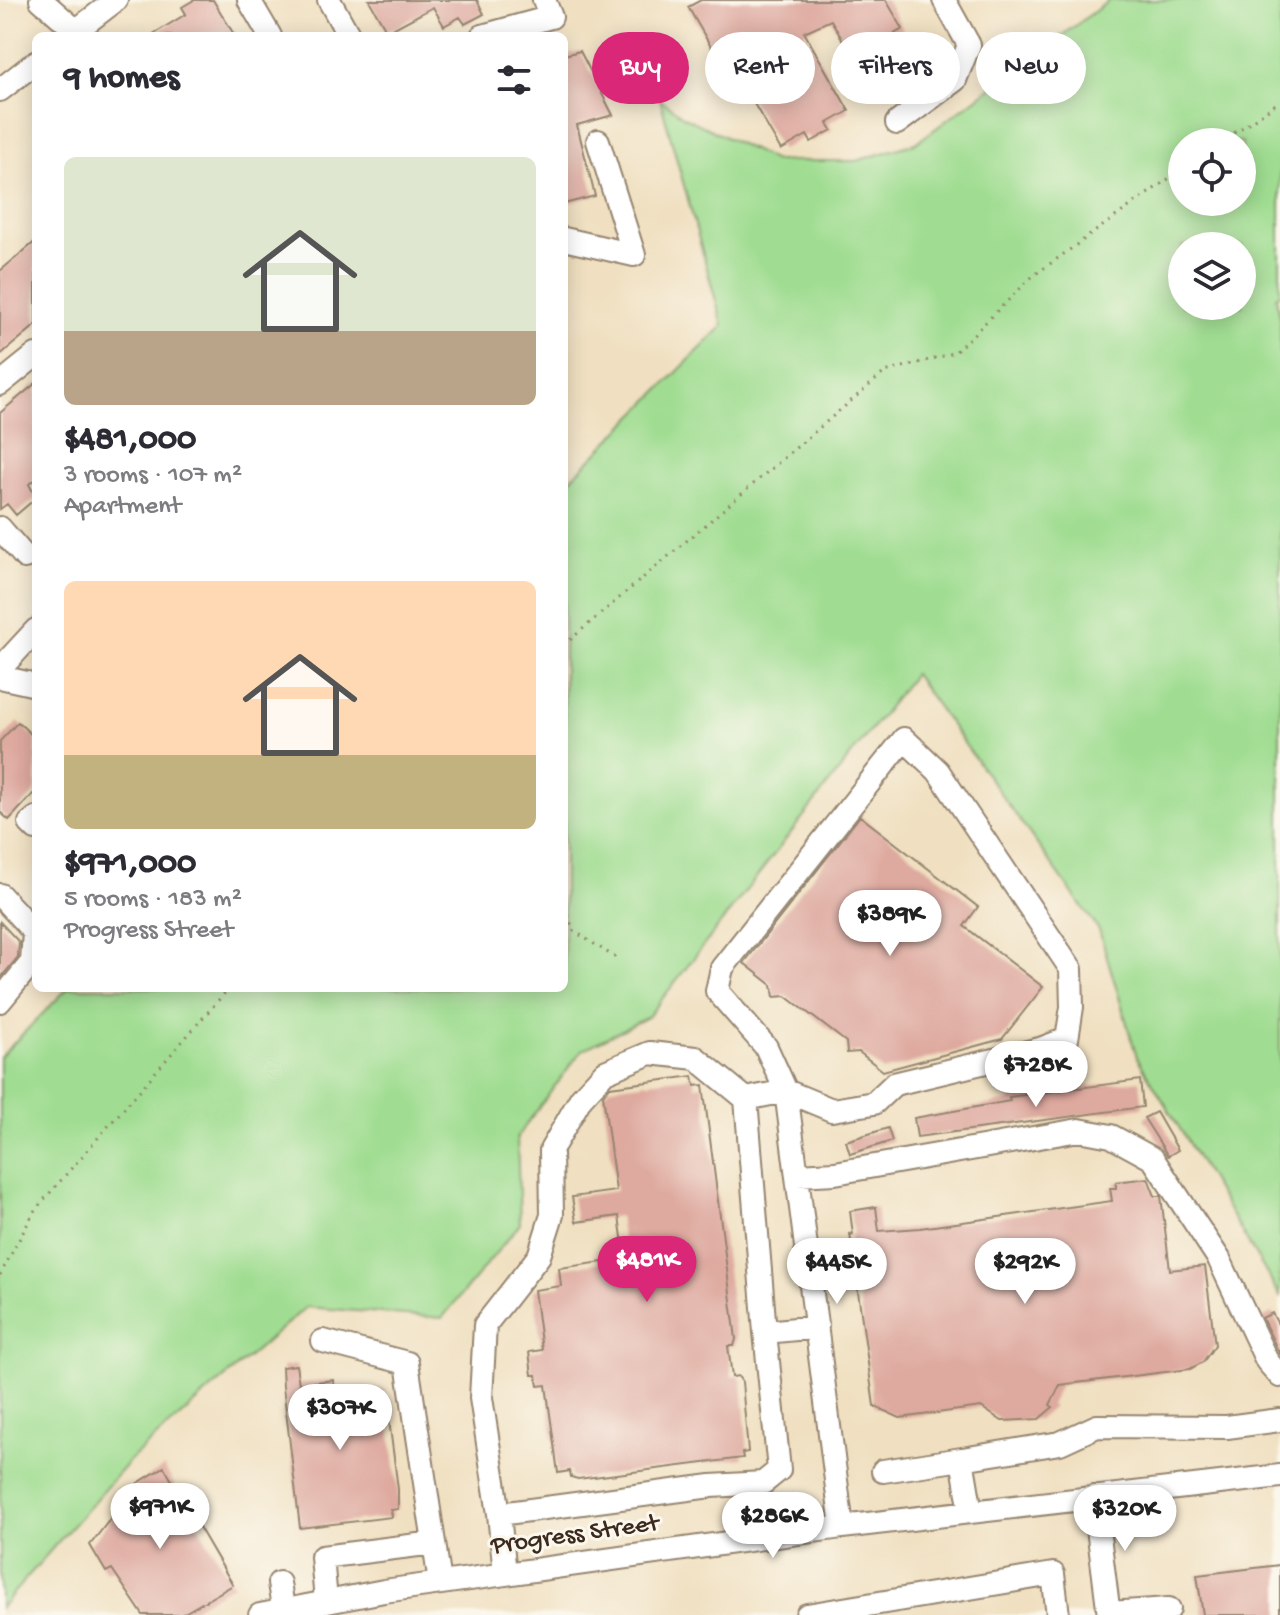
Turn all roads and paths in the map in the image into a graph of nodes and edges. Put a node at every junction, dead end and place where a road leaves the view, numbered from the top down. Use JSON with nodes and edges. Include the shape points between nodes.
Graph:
{"nodes":[{"id":1,"x":41,"y":0,"type":"edge"},
{"id":2,"x":116,"y":0,"type":"edge"},
{"id":3,"x":249,"y":0,"type":"edge"},
{"id":4,"x":329,"y":0,"type":"edge"},
{"id":5,"x":544,"y":0,"type":"edge"},
{"id":6,"x":944,"y":0,"type":"edge"},
{"id":7,"x":75,"y":32,"type":"edge"},
{"id":8,"x":79,"y":32,"type":"edge"},
{"id":9,"x":268,"y":32,"type":"edge"},
{"id":10,"x":347,"y":32,"type":"edge"},
{"id":11,"x":497,"y":32,"type":"edge"},
{"id":12,"x":32,"y":65,"type":"edge"},
{"id":13,"x":0,"y":90,"type":"edge"},
{"id":14,"x":1280,"y":101,"type":"edge"},
{"id":15,"x":897,"y":123,"type":"dead end"},
{"id":16,"x":1241,"y":128,"type":"edge"},
{"id":17,"x":598,"y":141,"type":"dead end"},
{"id":18,"x":1168,"y":179,"type":"edge"},
{"id":19,"x":568,"y":240,"type":"edge"},
{"id":20,"x":32,"y":358,"type":"edge"},
{"id":21,"x":0,"y":384,"type":"edge"},
{"id":22,"x":0,"y":528,"type":"edge"},
{"id":23,"x":25,"y":557,"type":"dead end"},
{"id":24,"x":32,"y":634,"type":"edge"},
{"id":25,"x":568,"y":642,"type":"edge"},
{"id":26,"x":0,"y":669,"type":"edge"},
{"id":27,"x":0,"y":677,"type":"edge"},
{"id":28,"x":32,"y":684,"type":"edge"},
{"id":29,"x":0,"y":895,"type":"edge"},
{"id":30,"x":568,"y":917,"type":"edge"},
{"id":31,"x":32,"y":930,"type":"edge"},
{"id":32,"x":616,"y":958,"type":"dead end"},
{"id":33,"x":32,"y":962,"type":"edge"},
{"id":34,"x":226,"y":992,"type":"edge"},
{"id":35,"x":0,"y":1001,"type":"edge"},
{"id":36,"x":786,"y":1091,"type":"junction"},
{"id":37,"x":746,"y":1099,"type":"junction"},
{"id":38,"x":797,"y":1175,"type":"junction"},
{"id":39,"x":0,"y":1275,"type":"edge"},
{"id":40,"x":817,"y":1327,"type":"junction"},
{"id":41,"x":765,"y":1332,"type":"junction"},
{"id":42,"x":323,"y":1341,"type":"dead end"},
{"id":43,"x":1280,"y":1376,"type":"edge"},
{"id":44,"x":1280,"y":1420,"type":"edge"},
{"id":45,"x":962,"y":1459,"type":"junction"},
{"id":46,"x":883,"y":1471,"type":"dead end"},
{"id":47,"x":1280,"y":1476,"type":"edge"},
{"id":48,"x":1094,"y":1497,"type":"junction"},
{"id":49,"x":971,"y":1512,"type":"junction"},
{"id":50,"x":499,"y":1514,"type":"junction"},
{"id":51,"x":842,"y":1527,"type":"junction"},
{"id":52,"x":434,"y":1543,"type":"junction"},
{"id":53,"x":505,"y":1574,"type":"junction"},
{"id":54,"x":279,"y":1583,"type":"dead end"},
{"id":55,"x":440,"y":1583,"type":"junction"},
{"id":56,"x":326,"y":1601,"type":"junction"},
{"id":57,"x":283,"y":1608,"type":"junction"},
{"id":58,"x":1169,"y":1609,"type":"dead end"},
{"id":59,"x":1109,"y":1614,"type":"edge"},
{"id":60,"x":260,"y":1615,"type":"edge"},
{"id":61,"x":807,"y":1615,"type":"edge"},
{"id":62,"x":1058,"y":1615,"type":"edge"}],
"edges":[{"from":1,"to":7,"type":"street"},
{"from":2,"to":8,"type":"street"},
{"from":3,"to":9,"type":"street"},
{"from":4,"to":10,"type":"street"},
{"from":5,"to":11,"type":"street","via":[[551,17]]},
{"from":6,"to":15,"type":"street","via":[[969,45],[955,80]]},
{"from":12,"to":13,"type":"street"},
{"from":14,"to":16,"type":"path"},
{"from":17,"to":19,"type":"street","via":[[634,255]]},
{"from":18,"to":25,"type":"path","via":[[1033,276],[954,353],[885,372]]},
{"from":20,"to":21,"type":"street"},
{"from":22,"to":23,"type":"street"},
{"from":24,"to":26,"type":"street"},
{"from":27,"to":28,"type":"street"},
{"from":29,"to":31,"type":"street"},
{"from":30,"to":32,"type":"path","via":[[574,931]]},
{"from":33,"to":35,"type":"street"},
{"from":34,"to":39,"type":"path","via":[[35,1210]]},
{"from":36,"to":36,"type":"street","via":[[766,1047],[717,991],[722,968],[904,739],[938,771],[1071,969],[1067,1039],[894,1084],[874,1103],[832,1110]]},
{"from":36,"to":37,"type":"street"},
{"from":36,"to":38,"type":"street"},
{"from":37,"to":41,"type":"street"},
{"from":37,"to":50,"type":"street","via":[[696,1058],[650,1053],[605,1072],[581,1098],[551,1150],[552,1215],[539,1256],[485,1325],[481,1398]]},
{"from":38,"to":40,"type":"street"},
{"from":38,"to":43,"type":"street","via":[[835,1173],[1079,1130],[1111,1136],[1153,1159],[1219,1259],[1267,1361]]},
{"from":40,"to":41,"type":"street"},
{"from":40,"to":51,"type":"street"},
{"from":41,"to":50,"type":"street","via":[[779,1470],[763,1483]]},
{"from":42,"to":52,"type":"street","via":[[407,1363]]},
{"from":44,"to":45,"type":"street","via":[[1227,1427],[1097,1426],[1060,1443]]},
{"from":45,"to":46,"type":"street"},
{"from":45,"to":49,"type":"street"},
{"from":47,"to":48,"type":"street","name":"Progress Street"},
{"from":48,"to":49,"type":"street","name":"Progress Street"},
{"from":48,"to":59,"type":"street"},
{"from":49,"to":51,"type":"street","name":"Progress Street"},
{"from":50,"to":53,"type":"street"},
{"from":51,"to":53,"type":"street","name":"Progress Street"},
{"from":52,"to":55,"type":"street"},
{"from":52,"to":56,"type":"street","via":[[322,1557]]},
{"from":53,"to":55,"type":"street","name":"Progress Street"},
{"from":54,"to":57,"type":"street"},
{"from":55,"to":56,"type":"street","name":"Progress Street"},
{"from":56,"to":57,"type":"street","name":"Progress Street"},
{"from":57,"to":60,"type":"street","name":"Progress Street"},
{"from":58,"to":59,"type":"street"},
{"from":61,"to":62,"type":"street","via":[[1053,1574]]}]}
